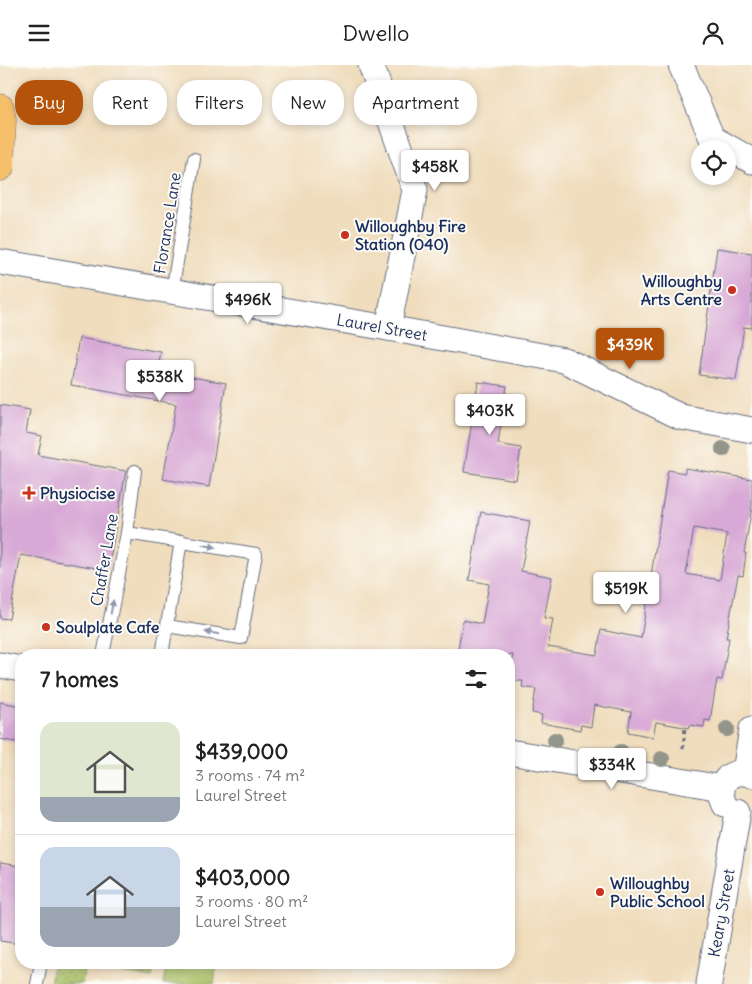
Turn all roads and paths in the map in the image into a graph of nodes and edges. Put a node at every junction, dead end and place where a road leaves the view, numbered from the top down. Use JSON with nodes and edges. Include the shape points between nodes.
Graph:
{"nodes":[{"id":1,"x":371,"y":65,"type":"edge"},
{"id":2,"x":681,"y":65,"type":"edge"},
{"id":3,"x":0,"y":108,"type":"edge"},
{"id":4,"x":194,"y":159,"type":"dead end"},
{"id":5,"x":752,"y":161,"type":"edge"},
{"id":6,"x":0,"y":167,"type":"edge"},
{"id":7,"x":0,"y":262,"type":"edge"},
{"id":8,"x":172,"y":292,"type":"junction"},
{"id":9,"x":388,"y":328,"type":"junction"},
{"id":10,"x":752,"y":430,"type":"edge"},
{"id":11,"x":135,"y":471,"type":"dead end"},
{"id":12,"x":126,"y":533,"type":"junction"},
{"id":13,"x":181,"y":541,"type":"junction"},
{"id":14,"x":167,"y":626,"type":"junction"},
{"id":15,"x":104,"y":649,"type":"edge"},
{"id":16,"x":163,"y":649,"type":"edge"},
{"id":17,"x":0,"y":665,"type":"edge"},
{"id":18,"x":15,"y":668,"type":"edge"},
{"id":19,"x":685,"y":727,"type":"dead end"},
{"id":20,"x":752,"y":729,"type":"edge"},
{"id":21,"x":683,"y":749,"type":"dead end"},
{"id":22,"x":515,"y":753,"type":"edge"},
{"id":23,"x":748,"y":774,"type":"edge"},
{"id":24,"x":722,"y":788,"type":"junction"},
{"id":25,"x":745,"y":810,"type":"edge"},
{"id":26,"x":40,"y":969,"type":"edge"},
{"id":27,"x":37,"y":984,"type":"edge"},
{"id":28,"x":709,"y":984,"type":"edge"}],
"edges":[{"from":1,"to":9,"type":"street","via":[[415,190]]},
{"from":2,"to":5,"type":"street","via":[[712,138]]},
{"from":3,"to":6,"type":"main road"},
{"from":4,"to":8,"type":"lane","name":"Florance Lane"},
{"from":7,"to":8,"type":"street","name":"Laurel Street"},
{"from":8,"to":9,"type":"street","name":"Laurel Street"},
{"from":9,"to":10,"type":"street","name":"Laurel Street","via":[[564,360],[680,417]]},
{"from":11,"to":12,"type":"lane","name":"Chaffer Lane"},
{"from":12,"to":13,"type":"lane"},
{"from":15,"to":12,"type":"lane","name":"Chaffer Lane","one_way":true},
{"from":13,"to":14,"type":"lane"},
{"from":13,"to":14,"type":"lane","one_way":true,"via":[[256,554],[241,638]]},
{"from":14,"to":16,"type":"lane"},
{"from":17,"to":18,"type":"street"},
{"from":19,"to":21,"type":"path"},
{"from":20,"to":23,"type":"street"},
{"from":22,"to":24,"type":"street"},
{"from":23,"to":24,"type":"street","via":[[730,776]]},
{"from":24,"to":25,"type":"street","via":[[722,797],[731,809]]},
{"from":25,"to":28,"type":"street","name":"Keary Street"},
{"from":26,"to":27,"type":"lane"}]}
